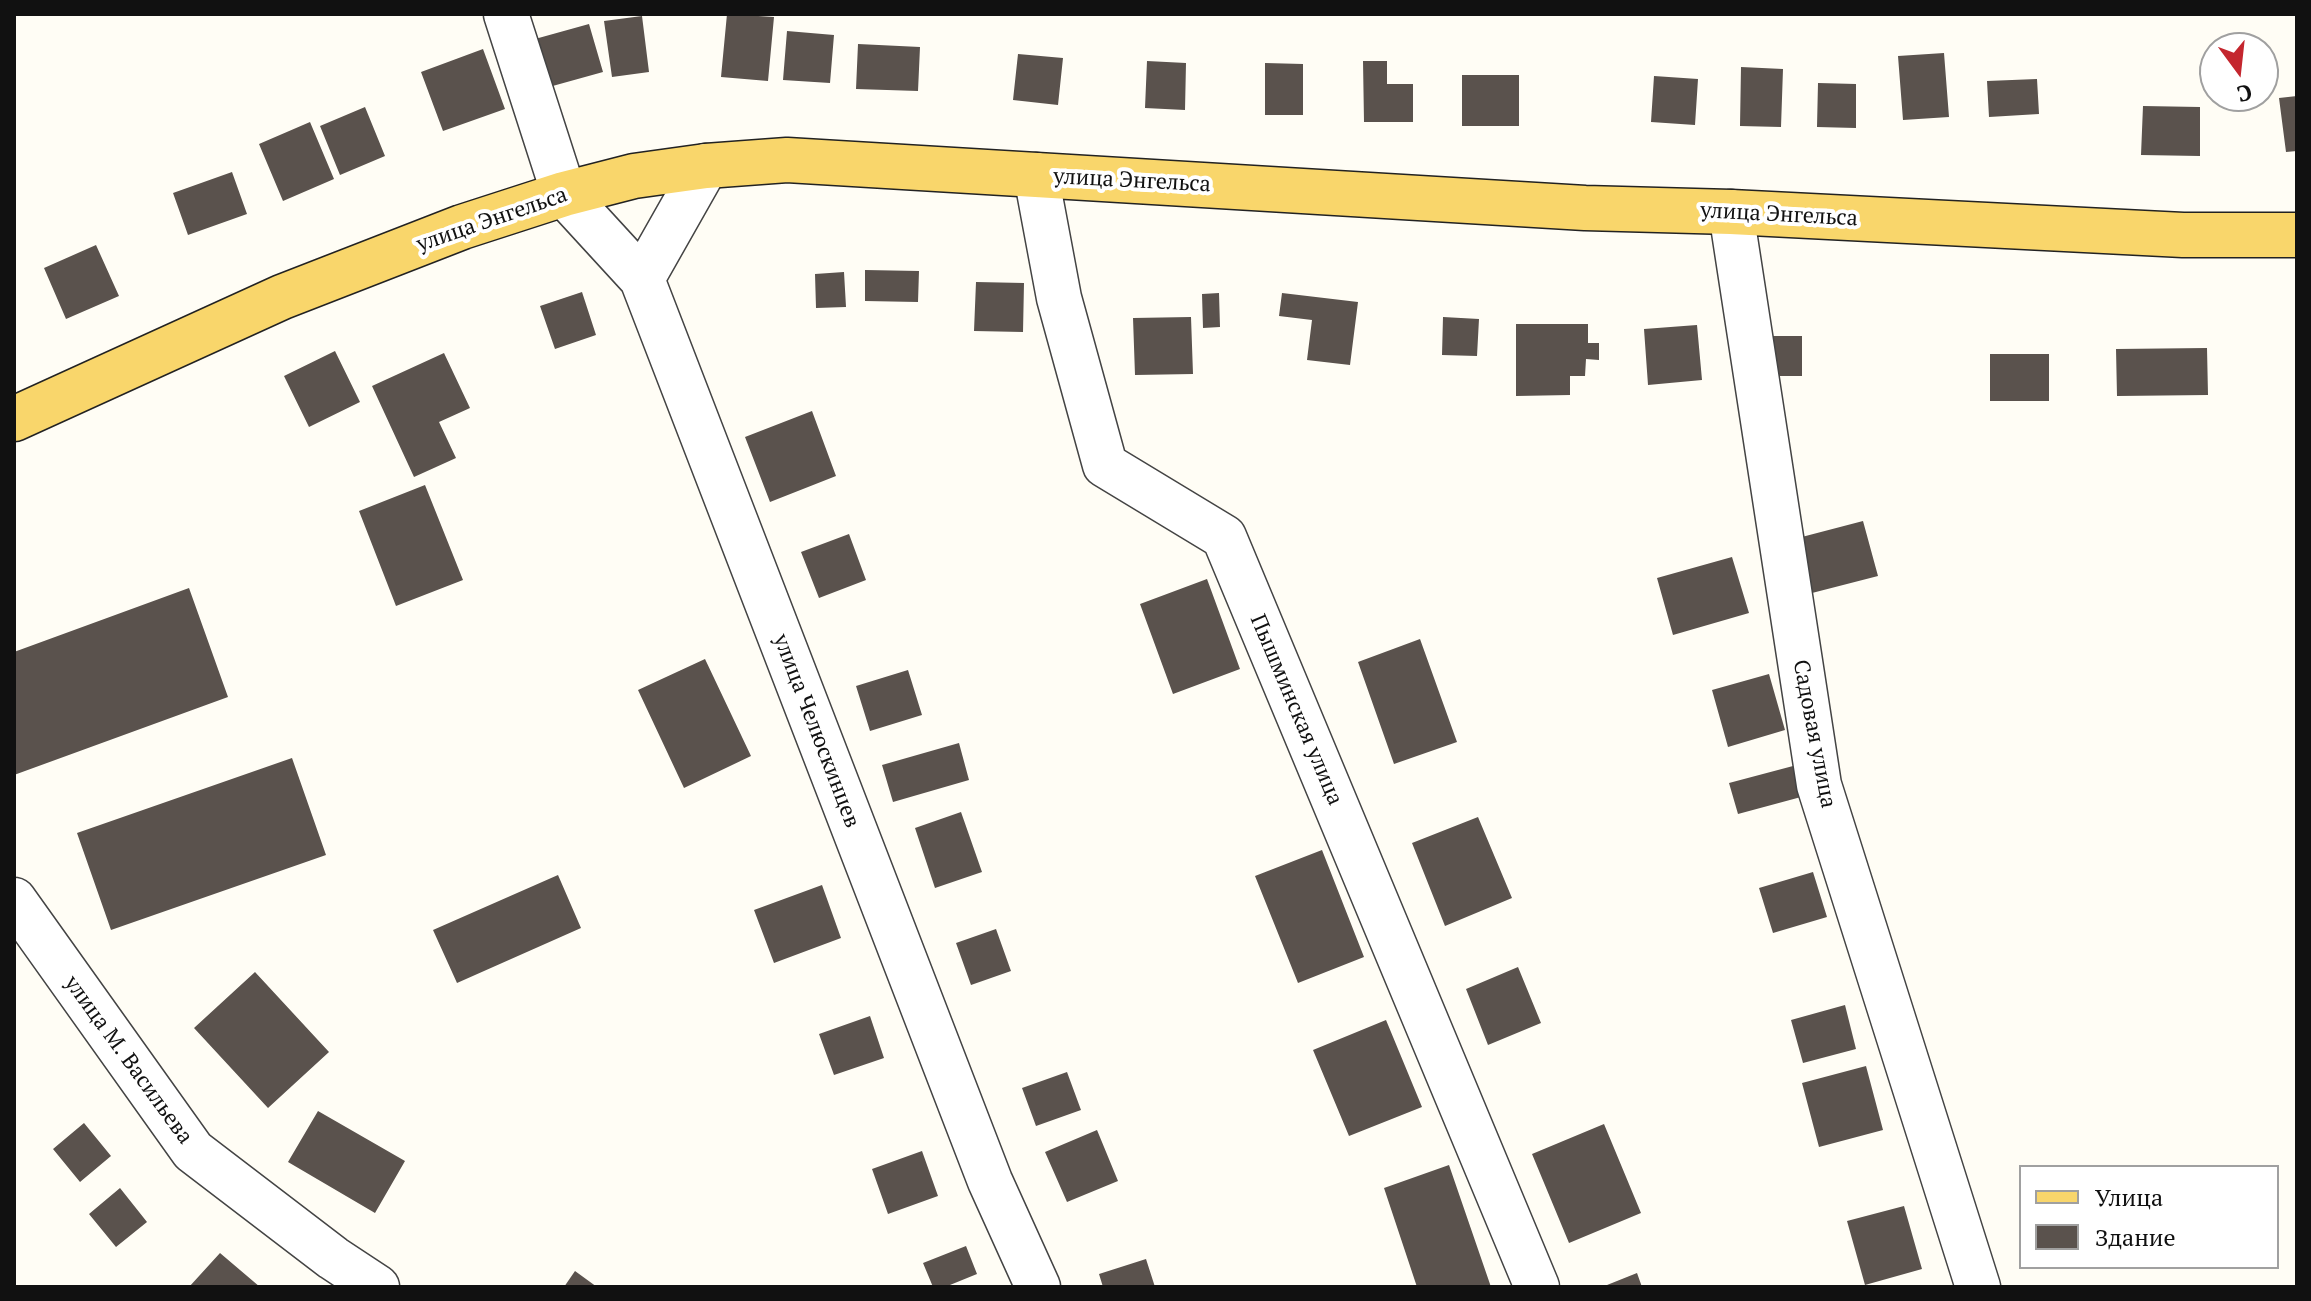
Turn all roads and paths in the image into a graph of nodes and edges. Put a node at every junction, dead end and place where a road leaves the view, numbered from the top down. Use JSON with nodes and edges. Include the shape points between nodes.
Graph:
{"nodes":[{"id":1,"x":506,"y":14,"type":"edge"},
{"id":2,"x":706,"y":166,"type":"junction"},
{"id":3,"x":1036,"y":175,"type":"junction"},
{"id":4,"x":564,"y":194,"type":"junction"},
{"id":5,"x":1731,"y":212,"type":"junction"},
{"id":6,"x":2297,"y":235,"type":"edge"},
{"id":7,"x":642,"y":279,"type":"junction"},
{"id":8,"x":14,"y":419,"type":"edge"},
{"id":9,"x":14,"y":900,"type":"edge"},
{"id":10,"x":324,"y":1272,"type":"edge"},
{"id":11,"x":377,"y":1287,"type":"edge"},
{"id":12,"x":1038,"y":1287,"type":"edge"},
{"id":13,"x":1537,"y":1287,"type":"edge"},
{"id":14,"x":1978,"y":1287,"type":"edge"}],
"edges":[{"from":1,"to":4,"type":"street"},
{"from":2,"to":3,"type":"main road","name":"улица Энгельса","via":[[787,160]]},
{"from":2,"to":4,"type":"main road","name":"улица Энгельса","via":[[634,176]]},
{"from":2,"to":7,"type":"street"},
{"from":3,"to":5,"type":"main road","name":"улица Энгельса"},
{"from":3,"to":13,"type":"street","name":"Пышминская улица","via":[[1059,298],[1105,465],[1224,537]]},
{"from":4,"to":7,"type":"street","name":"улица Челюскинцев"},
{"from":4,"to":8,"type":"main road","name":"улица Энгельса","via":[[282,297]]},
{"from":5,"to":6,"type":"main road","name":"улица Энгельса","via":[[2183,235]]},
{"from":5,"to":14,"type":"street","name":"Садовая улица","via":[[1819,785]]},
{"from":7,"to":12,"type":"street","name":"улица Челюскинцев","via":[[990,1181]]},
{"from":9,"to":10,"type":"street","name":"улица М. Васильева","via":[[193,1151]]},
{"from":10,"to":11,"type":"street","name":"улица М. Васильева"}]}
